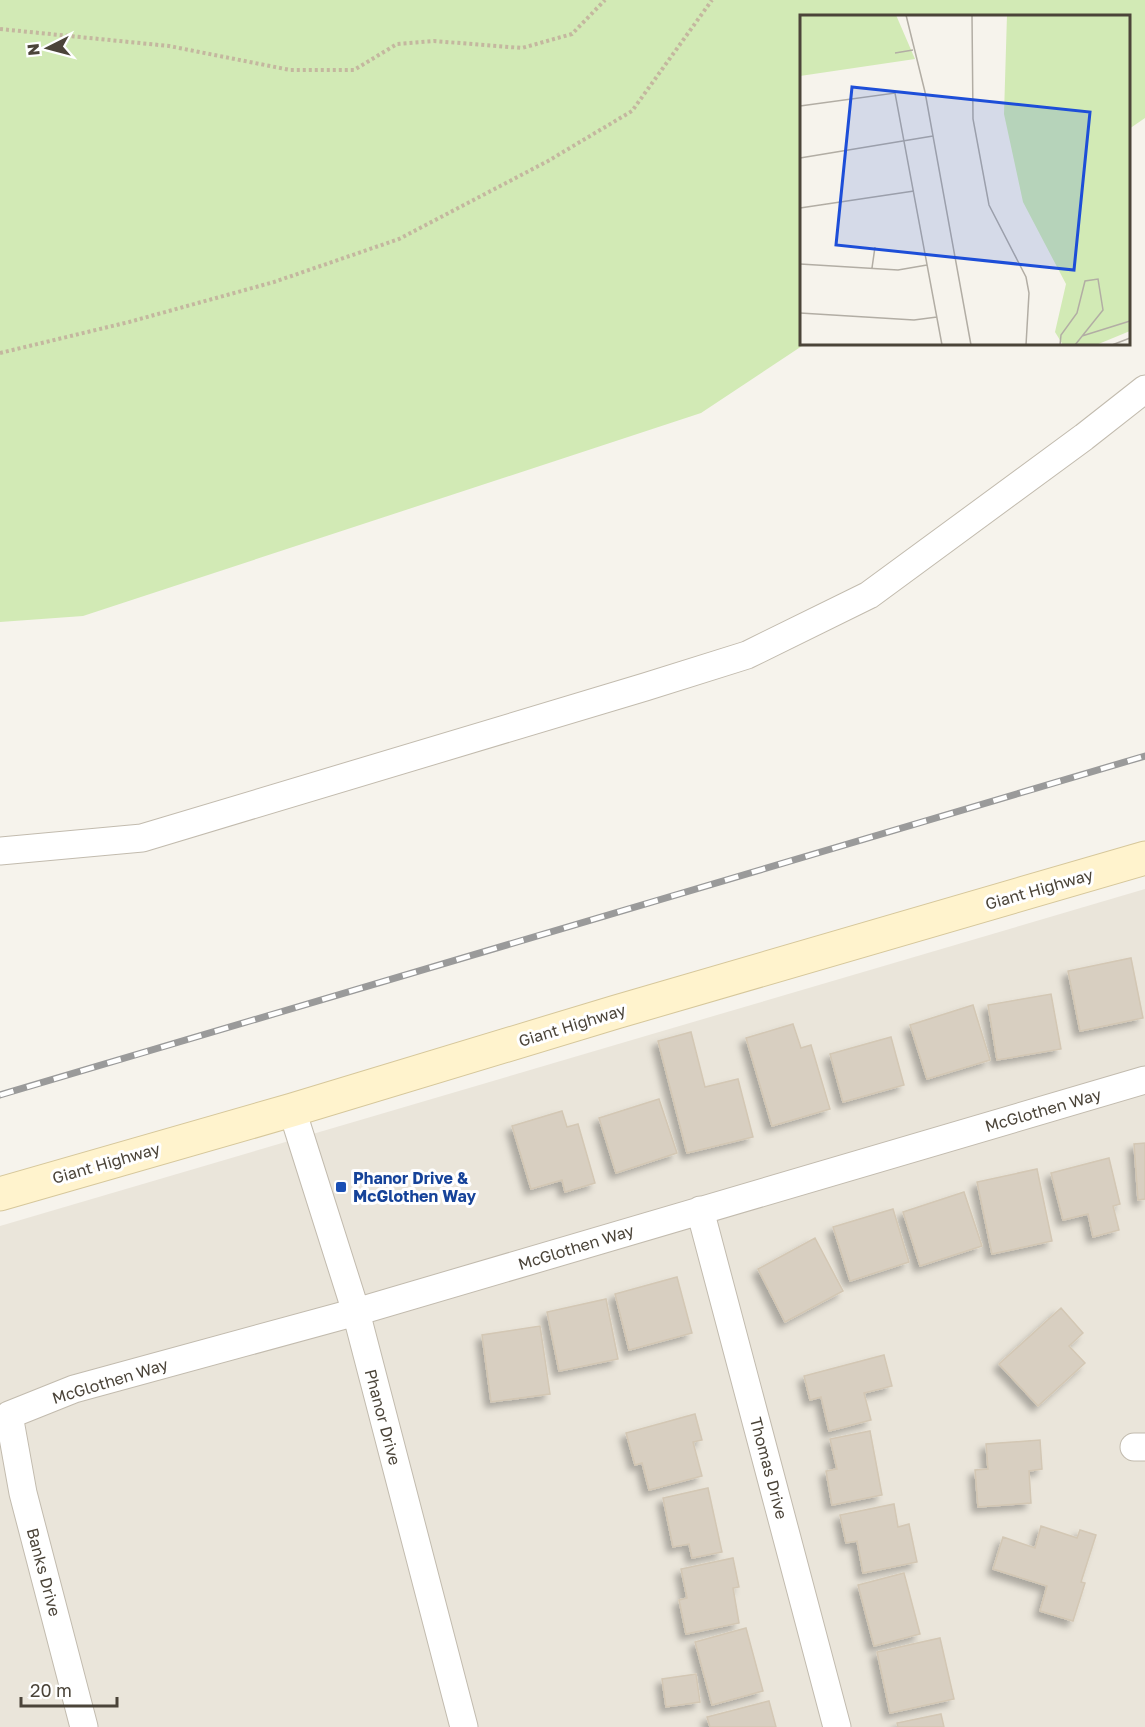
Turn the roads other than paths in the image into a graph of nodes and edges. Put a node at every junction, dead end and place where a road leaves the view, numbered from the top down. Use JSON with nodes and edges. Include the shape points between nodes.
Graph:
{"nodes":[{"id":1,"x":1145,"y":389,"type":"edge"},
{"id":2,"x":0,"y":851,"type":"edge"},
{"id":3,"x":1145,"y":858,"type":"edge"},
{"id":4,"x":1145,"y":1080,"type":"edge"},
{"id":5,"x":292,"y":1110,"type":"junction"},
{"id":6,"x":0,"y":1194,"type":"edge"},
{"id":7,"x":700,"y":1210,"type":"junction"},
{"id":8,"x":356,"y":1312,"type":"junction"},
{"id":9,"x":9,"y":1415,"type":"joint"},
{"id":10,"x":84,"y":1727,"type":"edge"},
{"id":11,"x":464,"y":1727,"type":"edge"},
{"id":12,"x":837,"y":1727,"type":"edge"}],
"edges":[{"from":1,"to":2,"type":"street","via":[[869,595],[747,655],[142,838]]},
{"from":3,"to":5,"type":"street","name":"Giant Highway"},
{"from":4,"to":7,"type":"street","name":"McGlothen Way"},
{"from":5,"to":6,"type":"street","name":"Giant Highway"},
{"from":5,"to":8,"type":"street","name":"Phanor Drive"},
{"from":7,"to":8,"type":"street","name":"McGlothen Way"},
{"from":7,"to":12,"type":"street","name":"Thomas Drive"},
{"from":8,"to":9,"type":"street","name":"McGlothen Way","via":[[74,1389]]},
{"from":8,"to":11,"type":"street","name":"Phanor Drive"},
{"from":9,"to":10,"type":"street","name":"Banks Drive","via":[[23,1493]]}]}
